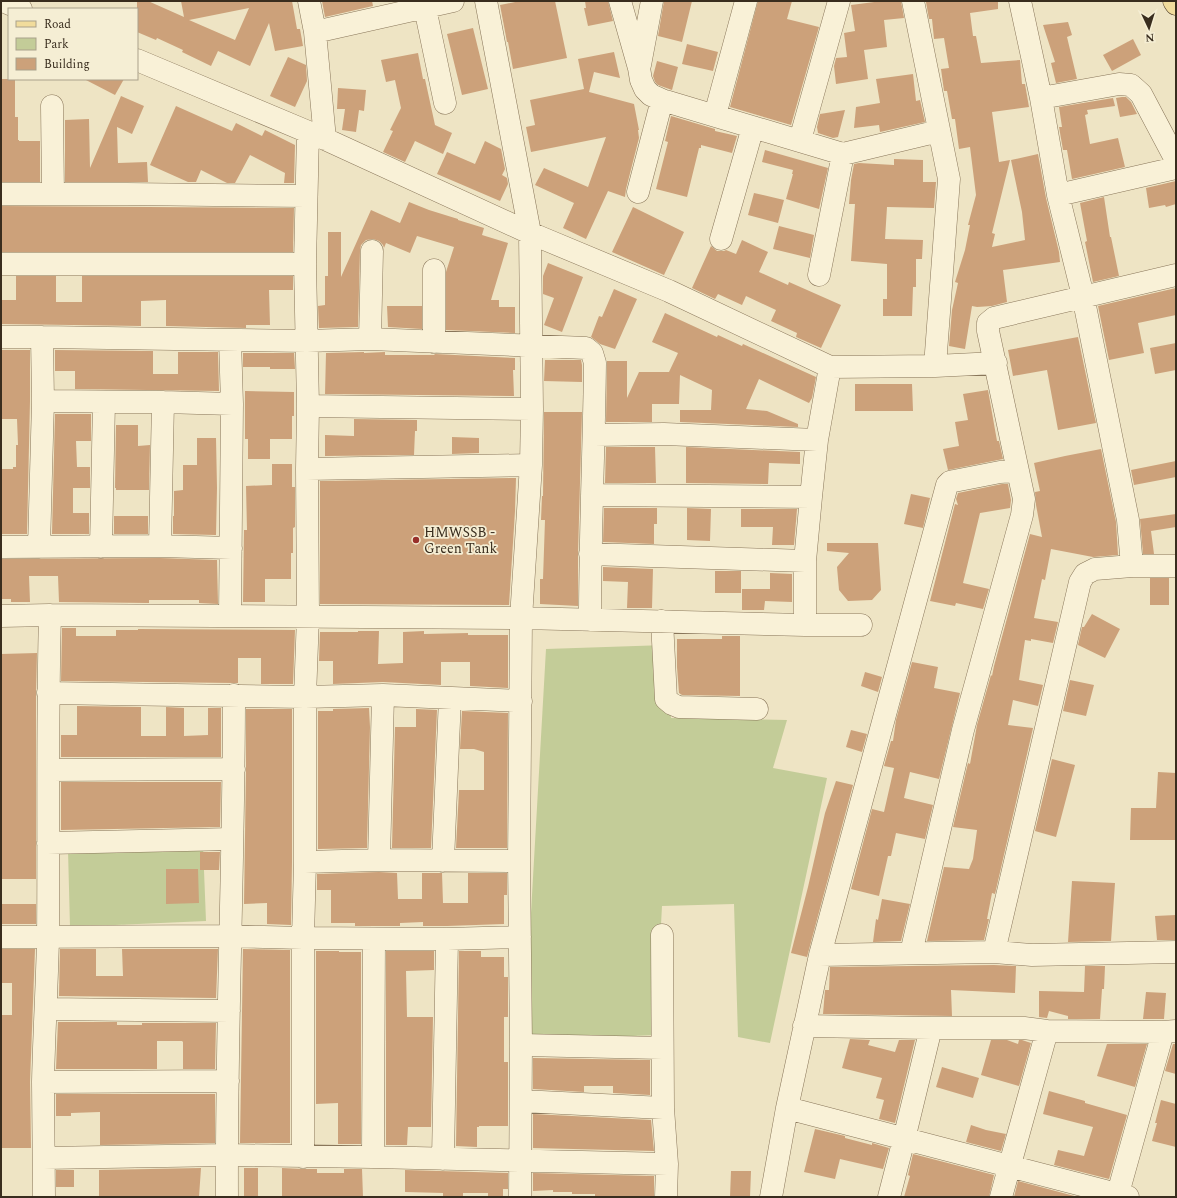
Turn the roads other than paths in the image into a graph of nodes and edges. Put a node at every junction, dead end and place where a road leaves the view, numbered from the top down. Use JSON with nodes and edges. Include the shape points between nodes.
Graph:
{"nodes":[{"id":1,"x":3,"y":1,"type":"edge"},
{"id":2,"x":309,"y":1,"type":"edge"},
{"id":3,"x":453,"y":1,"type":"edge"},
{"id":4,"x":486,"y":1,"type":"edge"},
{"id":5,"x":620,"y":1,"type":"edge"},
{"id":6,"x":652,"y":1,"type":"edge"},
{"id":7,"x":746,"y":1,"type":"edge"},
{"id":8,"x":839,"y":1,"type":"edge"},
{"id":9,"x":913,"y":1,"type":"edge"},
{"id":10,"x":1020,"y":1,"type":"edge"},
{"id":11,"x":1174,"y":1,"type":"edge"},
{"id":12,"x":1176,"y":4,"type":"edge"},
{"id":13,"x":19,"y":8,"type":"edge"},
{"id":14,"x":425,"y":8,"type":"junction"},
{"id":15,"x":315,"y":32,"type":"junction"},
{"id":16,"x":138,"y":60,"type":"edge"},
{"id":17,"x":639,"y":68,"type":"junction"},
{"id":18,"x":1040,"y":98,"type":"junction"},
{"id":19,"x":662,"y":100,"type":"junction"},
{"id":20,"x":445,"y":103,"type":"dead end"},
{"id":21,"x":52,"y":106,"type":"dead end"},
{"id":22,"x":715,"y":115,"type":"junction"},
{"id":23,"x":753,"y":127,"type":"junction"},
{"id":24,"x":939,"y":131,"type":"junction"},
{"id":25,"x":316,"y":135,"type":"junction"},
{"id":26,"x":800,"y":140,"type":"junction"},
{"id":27,"x":844,"y":154,"type":"junction"},
{"id":28,"x":1176,"y":160,"type":"edge"},
{"id":29,"x":1176,"y":168,"type":"edge"},
{"id":30,"x":638,"y":192,"type":"dead end"},
{"id":31,"x":1,"y":194,"type":"edge"},
{"id":32,"x":53,"y":194,"type":"junction"},
{"id":33,"x":1058,"y":195,"type":"junction"},
{"id":34,"x":306,"y":196,"type":"junction"},
{"id":35,"x":530,"y":233,"type":"junction"},
{"id":36,"x":721,"y":239,"type":"dead end"},
{"id":37,"x":372,"y":251,"type":"dead end"},
{"id":38,"x":1,"y":264,"type":"edge"},
{"id":39,"x":305,"y":264,"type":"junction"},
{"id":40,"x":434,"y":270,"type":"dead end"},
{"id":41,"x":819,"y":275,"type":"dead end"},
{"id":42,"x":1176,"y":275,"type":"edge"},
{"id":43,"x":1083,"y":296,"type":"junction"},
{"id":44,"x":42,"y":336,"type":"junction"},
{"id":45,"x":1,"y":337,"type":"edge"},
{"id":46,"x":370,"y":339,"type":"junction"},
{"id":47,"x":230,"y":340,"type":"junction"},
{"id":48,"x":307,"y":341,"type":"junction"},
{"id":49,"x":434,"y":342,"type":"junction"},
{"id":50,"x":531,"y":345,"type":"junction"},
{"id":51,"x":996,"y":363,"type":"junction"},
{"id":52,"x":935,"y":366,"type":"junction"},
{"id":53,"x":830,"y":367,"type":"junction"},
{"id":54,"x":43,"y":401,"type":"junction"},
{"id":55,"x":104,"y":402,"type":"junction"},
{"id":56,"x":163,"y":402,"type":"junction"},
{"id":57,"x":232,"y":404,"type":"junction"},
{"id":58,"x":308,"y":406,"type":"junction"},
{"id":59,"x":532,"y":409,"type":"junction"},
{"id":60,"x":594,"y":435,"type":"junction"},
{"id":61,"x":817,"y":440,"type":"junction"},
{"id":62,"x":531,"y":465,"type":"junction"},
{"id":63,"x":307,"y":469,"type":"junction"},
{"id":64,"x":1018,"y":471,"type":"junction"},
{"id":65,"x":592,"y":495,"type":"junction"},
{"id":66,"x":811,"y":497,"type":"junction"},
{"id":67,"x":160,"y":546,"type":"junction"},
{"id":68,"x":1,"y":547,"type":"edge"},
{"id":69,"x":39,"y":547,"type":"junction"},
{"id":70,"x":101,"y":547,"type":"junction"},
{"id":71,"x":231,"y":548,"type":"junction"},
{"id":72,"x":590,"y":554,"type":"junction"},
{"id":73,"x":805,"y":561,"type":"junction"},
{"id":74,"x":1132,"y":566,"type":"junction"},
{"id":75,"x":1176,"y":566,"type":"edge"},
{"id":76,"x":50,"y":615,"type":"junction"},
{"id":77,"x":1,"y":616,"type":"edge"},
{"id":78,"x":230,"y":616,"type":"junction"},
{"id":79,"x":308,"y":616,"type":"junction"},
{"id":80,"x":522,"y":618,"type":"junction"},
{"id":81,"x":590,"y":620,"type":"junction"},
{"id":82,"x":662,"y":621,"type":"junction"},
{"id":83,"x":805,"y":625,"type":"junction"},
{"id":84,"x":861,"y":625,"type":"dead end"},
{"id":85,"x":48,"y":693,"type":"junction"},
{"id":86,"x":234,"y":695,"type":"junction"},
{"id":87,"x":383,"y":695,"type":"junction"},
{"id":88,"x":305,"y":696,"type":"junction"},
{"id":89,"x":450,"y":698,"type":"junction"},
{"id":90,"x":520,"y":701,"type":"junction"},
{"id":91,"x":757,"y":709,"type":"dead end"},
{"id":92,"x":234,"y":769,"type":"junction"},
{"id":93,"x":49,"y":770,"type":"junction"},
{"id":94,"x":232,"y":839,"type":"junction"},
{"id":95,"x":48,"y":843,"type":"junction"},
{"id":96,"x":379,"y":860,"type":"junction"},
{"id":97,"x":443,"y":861,"type":"junction"},
{"id":98,"x":519,"y":861,"type":"junction"},
{"id":99,"x":306,"y":862,"type":"junction"},
{"id":100,"x":662,"y":935,"type":"dead end"},
{"id":101,"x":230,"y":936,"type":"junction"},
{"id":102,"x":1,"y":937,"type":"edge"},
{"id":103,"x":48,"y":937,"type":"junction"},
{"id":104,"x":520,"y":937,"type":"junction"},
{"id":105,"x":302,"y":938,"type":"junction"},
{"id":106,"x":374,"y":938,"type":"junction"},
{"id":107,"x":447,"y":939,"type":"junction"},
{"id":108,"x":994,"y":952,"type":"junction"},
{"id":109,"x":1176,"y":952,"type":"edge"},
{"id":110,"x":911,"y":953,"type":"junction"},
{"id":111,"x":820,"y":955,"type":"junction"},
{"id":112,"x":46,"y":1009,"type":"junction"},
{"id":113,"x":229,"y":1011,"type":"junction"},
{"id":114,"x":804,"y":1026,"type":"junction"},
{"id":115,"x":931,"y":1028,"type":"junction"},
{"id":116,"x":1048,"y":1031,"type":"junction"},
{"id":117,"x":1169,"y":1031,"type":"edge"},
{"id":118,"x":521,"y":1045,"type":"junction"},
{"id":119,"x":662,"y":1048,"type":"junction"},
{"id":120,"x":228,"y":1081,"type":"junction"},
{"id":121,"x":43,"y":1082,"type":"junction"},
{"id":122,"x":521,"y":1101,"type":"junction"},
{"id":123,"x":663,"y":1108,"type":"junction"},
{"id":124,"x":787,"y":1108,"type":"junction"},
{"id":125,"x":904,"y":1139,"type":"junction"},
{"id":126,"x":227,"y":1155,"type":"junction"},
{"id":127,"x":303,"y":1157,"type":"junction"},
{"id":128,"x":373,"y":1157,"type":"junction"},
{"id":129,"x":44,"y":1158,"type":"junction"},
{"id":130,"x":443,"y":1159,"type":"junction"},
{"id":131,"x":520,"y":1161,"type":"junction"},
{"id":132,"x":667,"y":1164,"type":"junction"},
{"id":133,"x":1009,"y":1166,"type":"junction"},
{"id":134,"x":1121,"y":1196,"type":"edge"},
{"id":135,"x":44,"y":1197,"type":"edge"},
{"id":136,"x":227,"y":1197,"type":"edge"},
{"id":137,"x":520,"y":1197,"type":"edge"},
{"id":138,"x":666,"y":1197,"type":"edge"},
{"id":139,"x":771,"y":1197,"type":"edge"},
{"id":140,"x":889,"y":1197,"type":"edge"},
{"id":141,"x":1001,"y":1197,"type":"edge"}],
"edges":[{"from":1,"to":13,"type":"street"},
{"from":2,"to":15,"type":"street"},
{"from":3,"to":14,"type":"street"},
{"from":4,"to":35,"type":"street"},
{"from":5,"to":17,"type":"street"},
{"from":6,"to":17,"type":"street"},
{"from":7,"to":22,"type":"street"},
{"from":8,"to":26,"type":"street"},
{"from":9,"to":24,"type":"street"},
{"from":10,"to":18,"type":"street"},
{"from":11,"to":12,"type":"main road"},
{"from":14,"to":15,"type":"street"},
{"from":14,"to":20,"type":"street"},
{"from":15,"to":25,"type":"street"},
{"from":16,"to":25,"type":"street"},
{"from":17,"to":19,"type":"street","via":[[645,89]]},
{"from":18,"to":28,"type":"street","via":[[1119,84],[1131,85],[1140,94]]},
{"from":18,"to":33,"type":"street"},
{"from":19,"to":22,"type":"street"},
{"from":19,"to":30,"type":"street"},
{"from":21,"to":32,"type":"street"},
{"from":22,"to":23,"type":"street"},
{"from":23,"to":26,"type":"street"},
{"from":23,"to":36,"type":"street"},
{"from":24,"to":27,"type":"street"},
{"from":24,"to":52,"type":"street","via":[[950,179]]},
{"from":25,"to":34,"type":"street"},
{"from":25,"to":35,"type":"street"},
{"from":26,"to":27,"type":"street"},
{"from":27,"to":41,"type":"street"},
{"from":29,"to":33,"type":"street"},
{"from":31,"to":32,"type":"street"},
{"from":32,"to":34,"type":"street"},
{"from":33,"to":43,"type":"street"},
{"from":34,"to":39,"type":"street"},
{"from":35,"to":50,"type":"street"},
{"from":35,"to":53,"type":"street","via":[[669,291]]},
{"from":37,"to":46,"type":"street"},
{"from":38,"to":39,"type":"street"},
{"from":39,"to":48,"type":"street"},
{"from":40,"to":49,"type":"street"},
{"from":42,"to":43,"type":"street"},
{"from":43,"to":51,"type":"street","via":[[994,318],[988,323],[988,331]]},
{"from":43,"to":74,"type":"street","via":[[1128,520]]},
{"from":44,"to":45,"type":"street"},
{"from":44,"to":47,"type":"street"},
{"from":44,"to":54,"type":"street"},
{"from":46,"to":48,"type":"street"},
{"from":46,"to":49,"type":"street"},
{"from":47,"to":48,"type":"street"},
{"from":47,"to":57,"type":"street"},
{"from":48,"to":58,"type":"street"},
{"from":49,"to":50,"type":"street"},
{"from":50,"to":59,"type":"street"},
{"from":50,"to":60,"type":"street","via":[[586,348],[592,353],[595,363]]},
{"from":51,"to":52,"type":"street"},
{"from":51,"to":64,"type":"street"},
{"from":52,"to":53,"type":"street"},
{"from":53,"to":61,"type":"street"},
{"from":54,"to":55,"type":"street"},
{"from":54,"to":69,"type":"street"},
{"from":55,"to":56,"type":"street"},
{"from":55,"to":70,"type":"street"},
{"from":56,"to":57,"type":"street"},
{"from":56,"to":67,"type":"street"},
{"from":57,"to":71,"type":"street"},
{"from":58,"to":59,"type":"street"},
{"from":58,"to":63,"type":"street"},
{"from":59,"to":62,"type":"street"},
{"from":60,"to":61,"type":"street","via":[[664,434]]},
{"from":60,"to":65,"type":"street"},
{"from":61,"to":66,"type":"street"},
{"from":62,"to":63,"type":"street"},
{"from":62,"to":80,"type":"street"},
{"from":63,"to":79,"type":"street"},
{"from":64,"to":110,"type":"street","via":[[1024,499],[1022,515],[963,730]]},
{"from":64,"to":111,"type":"street","via":[[954,481],[947,485]]},
{"from":65,"to":66,"type":"street"},
{"from":65,"to":72,"type":"street"},
{"from":66,"to":73,"type":"street"},
{"from":67,"to":70,"type":"street"},
{"from":67,"to":71,"type":"street"},
{"from":68,"to":69,"type":"street"},
{"from":69,"to":70,"type":"street"},
{"from":71,"to":78,"type":"street"},
{"from":72,"to":73,"type":"street"},
{"from":72,"to":81,"type":"street"},
{"from":73,"to":83,"type":"street"},
{"from":74,"to":75,"type":"street"},
{"from":74,"to":108,"type":"street","via":[[1095,569],[1085,574],[1080,582]]},
{"from":76,"to":77,"type":"street"},
{"from":76,"to":78,"type":"street"},
{"from":76,"to":85,"type":"street"},
{"from":78,"to":79,"type":"street"},
{"from":79,"to":80,"type":"street"},
{"from":79,"to":88,"type":"street"},
{"from":80,"to":81,"type":"street"},
{"from":80,"to":90,"type":"street"},
{"from":81,"to":82,"type":"street"},
{"from":82,"to":83,"type":"street"},
{"from":82,"to":91,"type":"street","via":[[666,699],[679,707]]},
{"from":83,"to":84,"type":"street"},
{"from":85,"to":86,"type":"street"},
{"from":85,"to":93,"type":"street"},
{"from":86,"to":88,"type":"street"},
{"from":86,"to":92,"type":"street"},
{"from":87,"to":88,"type":"street"},
{"from":87,"to":89,"type":"street"},
{"from":87,"to":96,"type":"street"},
{"from":88,"to":99,"type":"street"},
{"from":89,"to":90,"type":"street"},
{"from":89,"to":97,"type":"street"},
{"from":90,"to":98,"type":"street"},
{"from":92,"to":93,"type":"street"},
{"from":92,"to":94,"type":"street"},
{"from":93,"to":95,"type":"street"},
{"from":94,"to":95,"type":"street"},
{"from":94,"to":101,"type":"street"},
{"from":95,"to":103,"type":"street"},
{"from":96,"to":97,"type":"street"},
{"from":96,"to":99,"type":"street"},
{"from":97,"to":98,"type":"street"},
{"from":98,"to":104,"type":"street"},
{"from":99,"to":105,"type":"street"},
{"from":100,"to":119,"type":"street"},
{"from":101,"to":103,"type":"street"},
{"from":101,"to":105,"type":"street"},
{"from":101,"to":113,"type":"street"},
{"from":102,"to":103,"type":"street"},
{"from":103,"to":112,"type":"street"},
{"from":104,"to":107,"type":"street"},
{"from":104,"to":118,"type":"street"},
{"from":105,"to":106,"type":"street"},
{"from":105,"to":127,"type":"street"},
{"from":106,"to":107,"type":"street"},
{"from":106,"to":128,"type":"street"},
{"from":107,"to":130,"type":"street"},
{"from":108,"to":109,"type":"street","via":[[1032,955]]},
{"from":108,"to":110,"type":"street"},
{"from":110,"to":111,"type":"street"},
{"from":111,"to":114,"type":"street"},
{"from":112,"to":113,"type":"street"},
{"from":112,"to":121,"type":"street"},
{"from":113,"to":120,"type":"street"},
{"from":114,"to":115,"type":"street"},
{"from":114,"to":124,"type":"street"},
{"from":115,"to":116,"type":"street","via":[[1024,1028]]},
{"from":115,"to":125,"type":"street"},
{"from":116,"to":117,"type":"street"},
{"from":116,"to":133,"type":"street"},
{"from":117,"to":134,"type":"street"},
{"from":118,"to":119,"type":"street"},
{"from":118,"to":122,"type":"street"},
{"from":119,"to":123,"type":"street"},
{"from":120,"to":121,"type":"street"},
{"from":120,"to":126,"type":"street"},
{"from":121,"to":129,"type":"street"},
{"from":122,"to":123,"type":"street"},
{"from":122,"to":131,"type":"street"},
{"from":123,"to":132,"type":"street"},
{"from":124,"to":125,"type":"street"},
{"from":124,"to":139,"type":"street"},
{"from":125,"to":133,"type":"street"},
{"from":125,"to":140,"type":"street"},
{"from":126,"to":127,"type":"street"},
{"from":126,"to":129,"type":"street"},
{"from":126,"to":136,"type":"street"},
{"from":127,"to":128,"type":"street"},
{"from":128,"to":130,"type":"street"},
{"from":129,"to":135,"type":"street"},
{"from":130,"to":131,"type":"street"},
{"from":131,"to":132,"type":"street"},
{"from":131,"to":137,"type":"street"},
{"from":132,"to":138,"type":"street"},
{"from":133,"to":134,"type":"street"},
{"from":133,"to":141,"type":"street"}]}
